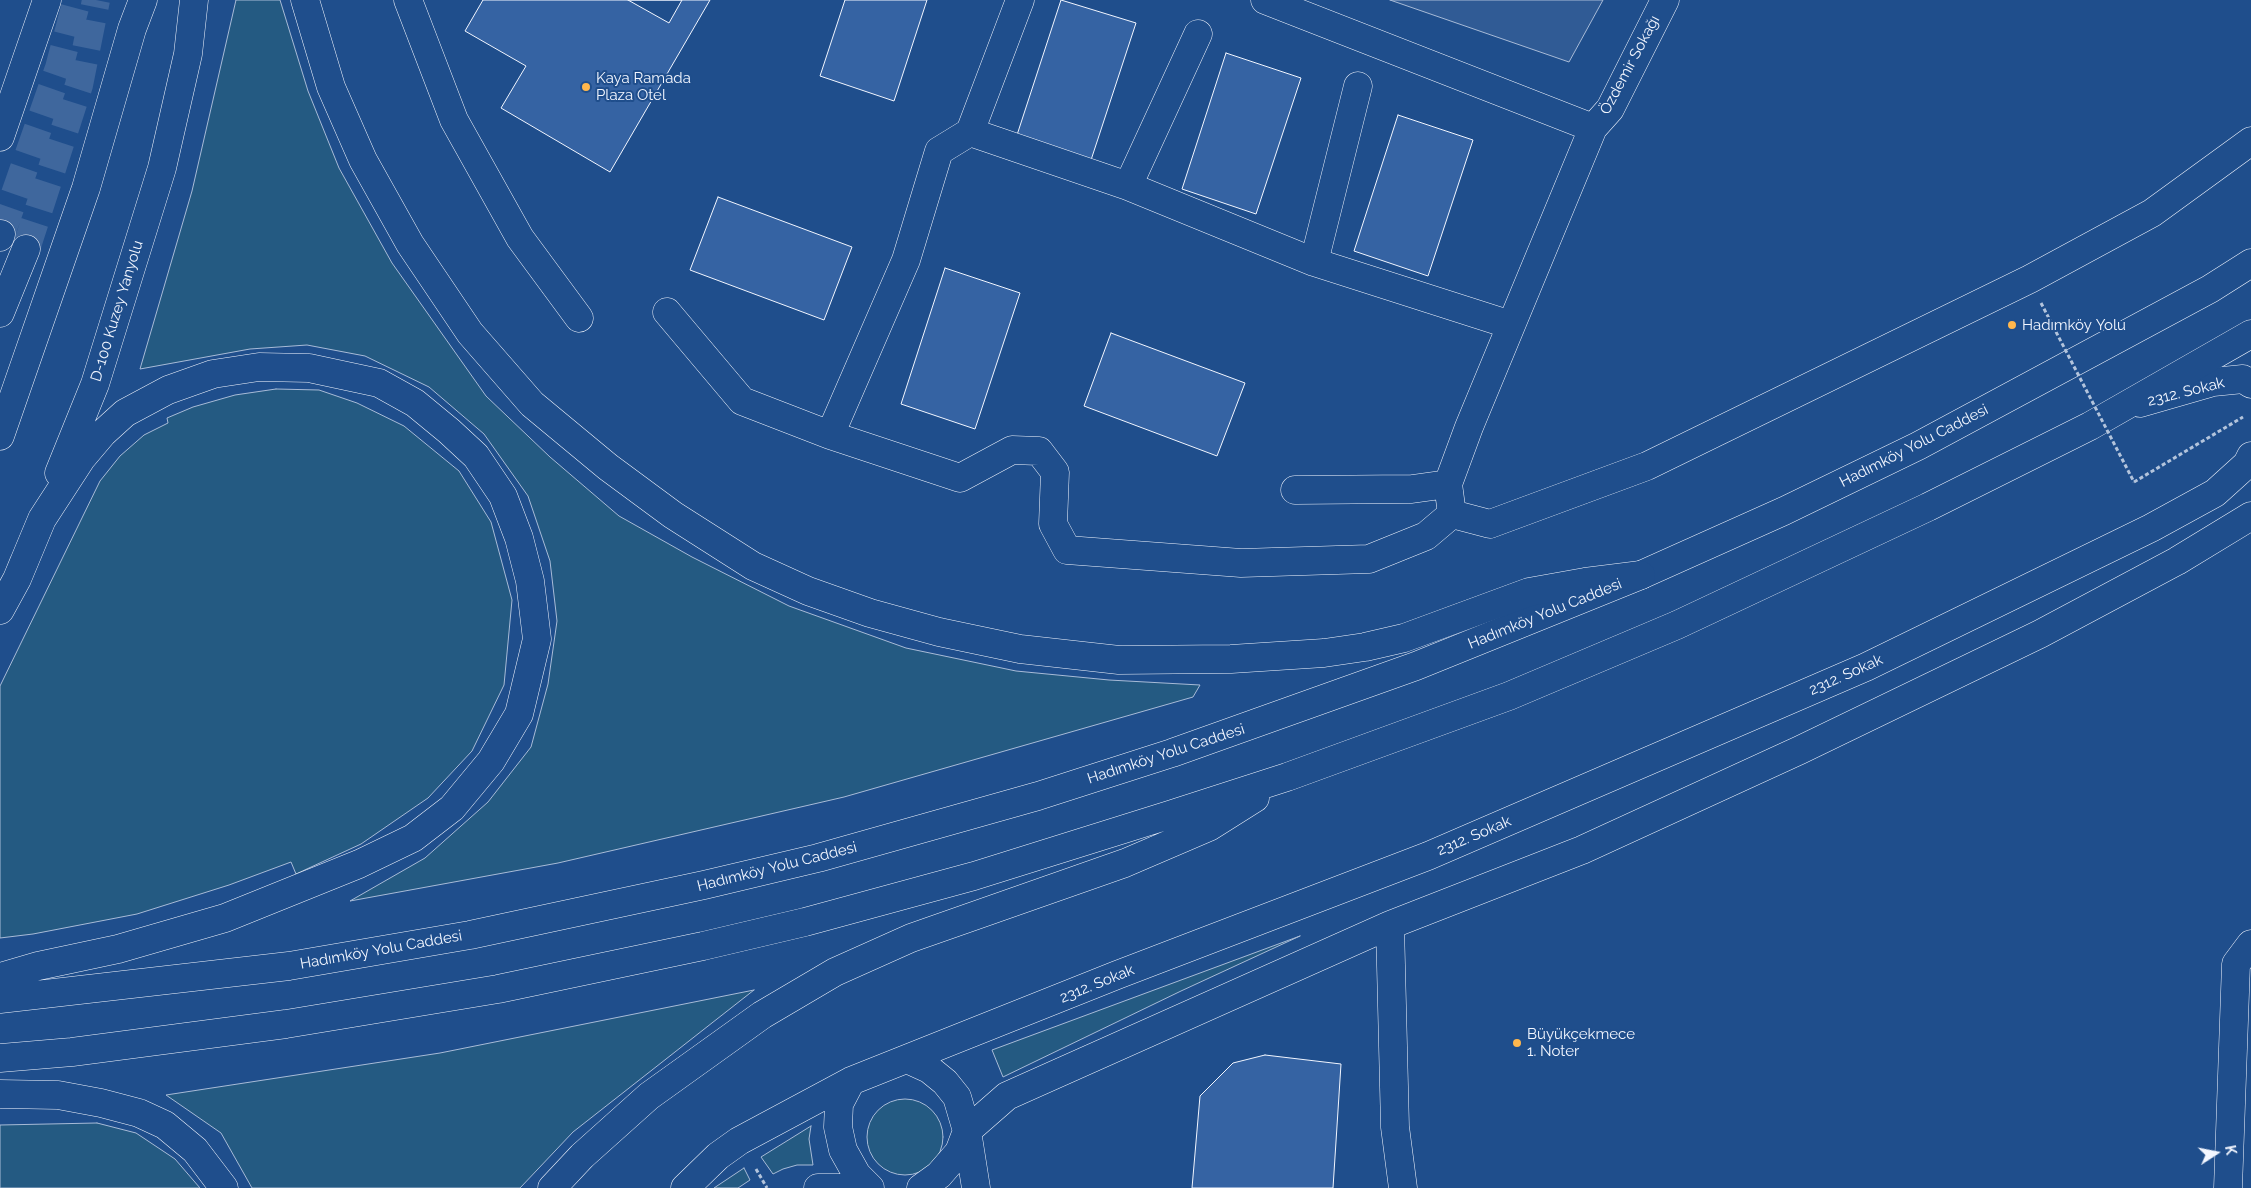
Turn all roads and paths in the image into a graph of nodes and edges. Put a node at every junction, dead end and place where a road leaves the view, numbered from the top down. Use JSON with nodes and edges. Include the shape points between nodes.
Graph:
{"nodes":[{"id":1,"x":47,"y":0,"type":"edge"},
{"id":2,"x":143,"y":0,"type":"edge"},
{"id":3,"x":194,"y":0,"type":"edge"},
{"id":4,"x":305,"y":0,"type":"edge"},
{"id":5,"x":408,"y":0,"type":"edge"},
{"id":6,"x":1020,"y":0,"type":"edge"},
{"id":7,"x":1265,"y":0,"type":"edge"},
{"id":8,"x":1665,"y":0,"type":"edge"},
{"id":9,"x":1198,"y":34,"type":"dead end"},
{"id":10,"x":1358,"y":86,"type":"dead end"},
{"id":11,"x":1593,"y":128,"type":"junction"},
{"id":12,"x":970,"y":132,"type":"junction"},
{"id":13,"x":0,"y":137,"type":"edge"},
{"id":14,"x":2251,"y":141,"type":"edge"},
{"id":15,"x":1128,"y":186,"type":"junction"},
{"id":16,"x":26,"y":249,"type":"tunnel mouth"},
{"id":17,"x":1314,"y":262,"type":"junction"},
{"id":18,"x":2251,"y":263,"type":"edge"},
{"id":19,"x":2041,"y":303,"type":"dead end"},
{"id":20,"x":668,"y":312,"type":"dead end"},
{"id":21,"x":0,"y":313,"type":"edge"},
{"id":22,"x":579,"y":318,"type":"dead end"},
{"id":23,"x":1511,"y":325,"type":"junction"},
{"id":24,"x":2251,"y":334,"type":"edge"},
{"id":25,"x":2251,"y":384,"type":"edge"},
{"id":26,"x":2120,"y":409,"type":"junction"},
{"id":27,"x":2244,"y":416,"type":"dead end"},
{"id":28,"x":830,"y":435,"type":"junction"},
{"id":29,"x":0,"y":436,"type":"edge"},
{"id":30,"x":2251,"y":456,"type":"edge"},
{"id":31,"x":1448,"y":484,"type":"junction"},
{"id":32,"x":1295,"y":490,"type":"dead end"},
{"id":33,"x":1452,"y":514,"type":"junction"},
{"id":34,"x":2251,"y":516,"type":"edge"},
{"id":35,"x":1641,"y":575,"type":"junction"},
{"id":36,"x":17,"y":579,"type":"junction"},
{"id":37,"x":0,"y":610,"type":"edge"},
{"id":38,"x":1287,"y":777,"type":"junction"},
{"id":39,"x":1390,"y":925,"type":"junction"},
{"id":40,"x":2251,"y":944,"type":"edge"},
{"id":41,"x":0,"y":978,"type":"edge"},
{"id":42,"x":0,"y":999,"type":"edge"},
{"id":43,"x":0,"y":1058,"type":"edge"},
{"id":44,"x":907,"y":1059,"type":"junction"},
{"id":45,"x":851,"y":1081,"type":"junction"},
{"id":46,"x":0,"y":1094,"type":"edge"},
{"id":47,"x":967,"y":1132,"type":"junction"},
{"id":48,"x":224,"y":1188,"type":"edge"},
{"id":49,"x":552,"y":1188,"type":"edge"},
{"id":50,"x":685,"y":1188,"type":"edge"},
{"id":51,"x":818,"y":1188,"type":"edge"},
{"id":52,"x":848,"y":1188,"type":"edge"},
{"id":53,"x":870,"y":1188,"type":"edge"},
{"id":54,"x":921,"y":1188,"type":"edge"},
{"id":55,"x":976,"y":1188,"type":"edge"},
{"id":56,"x":1403,"y":1188,"type":"edge"},
{"id":57,"x":2228,"y":1188,"type":"edge"}],
"edges":[{"from":1,"to":13,"type":"main road"},
{"from":2,"to":29,"type":"main road","via":[[86,188]]},
{"from":3,"to":36,"type":"main road","name":"D-100 Kuzey Yanyolu","via":[[188,54],[162,168],[95,384]]},
{"from":4,"to":35,"type":"main road","via":[[331,86],[363,160],[410,244],[470,333],[532,404],[608,467],[673,515],[753,566],[808,591],[870,613],[1020,650],[1119,660],[1231,659],[1365,647],[1404,638],[1528,592]]},
{"from":5,"to":22,"type":"main road","via":[[454,120],[520,238]]},
{"from":6,"to":12,"type":"main road"},
{"from":7,"to":11,"type":"main road"},
{"from":8,"to":11,"type":"main road","name":"Özdemir Sokağı","via":[[1610,109]]},
{"from":9,"to":15,"type":"main road"},
{"from":10,"to":17,"type":"main road"},
{"from":11,"to":23,"type":"main road","name":"Özdemir Sokağı"},
{"from":12,"to":15,"type":"main road"},
{"from":12,"to":28,"type":"main road","via":[[939,151],[906,260]]},
{"from":14,"to":33,"type":"main road","via":[[2152,213],[2030,279],[1647,466],[1490,524]]},
{"from":15,"to":17,"type":"main road"},
{"from":16,"to":21,"type":"main road"},
{"from":17,"to":23,"type":"main road"},
{"from":18,"to":35,"type":"main road","name":"Hadımköy Yolu Caddesi","via":[[2210,289],[1918,446]]},
{"from":19,"to":27,"type":"path","bridge":true,"via":[[2134,482]]},
{"from":20,"to":28,"type":"main road","via":[[742,401]]},
{"from":23,"to":31,"type":"main road","name":"Özdemir Sokağı"},
{"from":24,"to":26,"type":"main road"},
{"from":25,"to":26,"type":"main road","name":"2312. Sokak","via":[[2243,379],[2213,382]]},
{"from":26,"to":38,"type":"main road","via":[[1928,507],[1677,624],[1509,696]]},
{"from":28,"to":33,"type":"main road","via":[[960,478],[1012,450],[1039,451],[1055,472],[1053,524],[1067,550],[1241,563],[1369,559],[1426,536]]},
{"from":30,"to":44,"type":"main road","name":"2312. Sokak","via":[[2247,464],[2215,493],[2152,528],[1866,667],[1428,856]]},
{"from":31,"to":32,"type":"main road","via":[[1412,489]]},
{"from":31,"to":33,"type":"main road"},
{"from":34,"to":39,"type":"main road","via":[[2177,561],[2040,634],[1800,750],[1582,850]]},
{"from":35,"to":42,"type":"main road","name":"Hadımköy Yolu Caddesi","via":[[1416,666],[1182,750],[1038,796],[818,858],[470,935],[289,966]]},
{"from":36,"to":37,"type":"main road","name":"D-100 Kuzey Yanyolu"},
{"from":36,"to":41,"type":"main road","via":[[42,519],[66,481],[103,433],[125,413],[168,390],[213,374],[259,367],[309,368],[379,383],[415,403],[476,456],[503,496],[519,538],[530,580],[536,639],[519,714],[491,761],[452,808],[413,838],[359,864],[225,918]]},
{"from":38,"to":43,"type":"main road","via":[[974,876],[703,946],[498,989],[296,1022],[72,1052]]},
{"from":38,"to":49,"type":"main road","via":[[1209,827],[1125,863],[911,938],[836,972],[762,1015],[649,1096],[582,1156]]},
{"from":39,"to":47,"type":"main road","via":[[1007,1096]]},
{"from":39,"to":56,"type":"main road","via":[[1395,1127]]},
{"from":40,"to":57,"type":"main road","via":[[2236,964]]},
{"from":44,"to":45,"type":"main road","name":"2312. Sokak"},
{"from":44,"to":47,"type":"main road","via":[[929,1068],[945,1082],[957,1097]]},
{"from":45,"to":50,"type":"main road","name":"2312. Sokak","via":[[739,1141]]},
{"from":45,"to":53,"type":"main road","via":[[839,1104],[838,1127],[843,1150]]},
{"from":46,"to":48,"type":"main road","via":[[58,1095],[139,1113],[165,1124],[195,1150]]},
{"from":47,"to":54,"type":"main road","via":[[959,1152],[939,1176]]},
{"from":47,"to":55,"type":"main road"},
{"from":51,"to":52,"type":"main road"}]}
